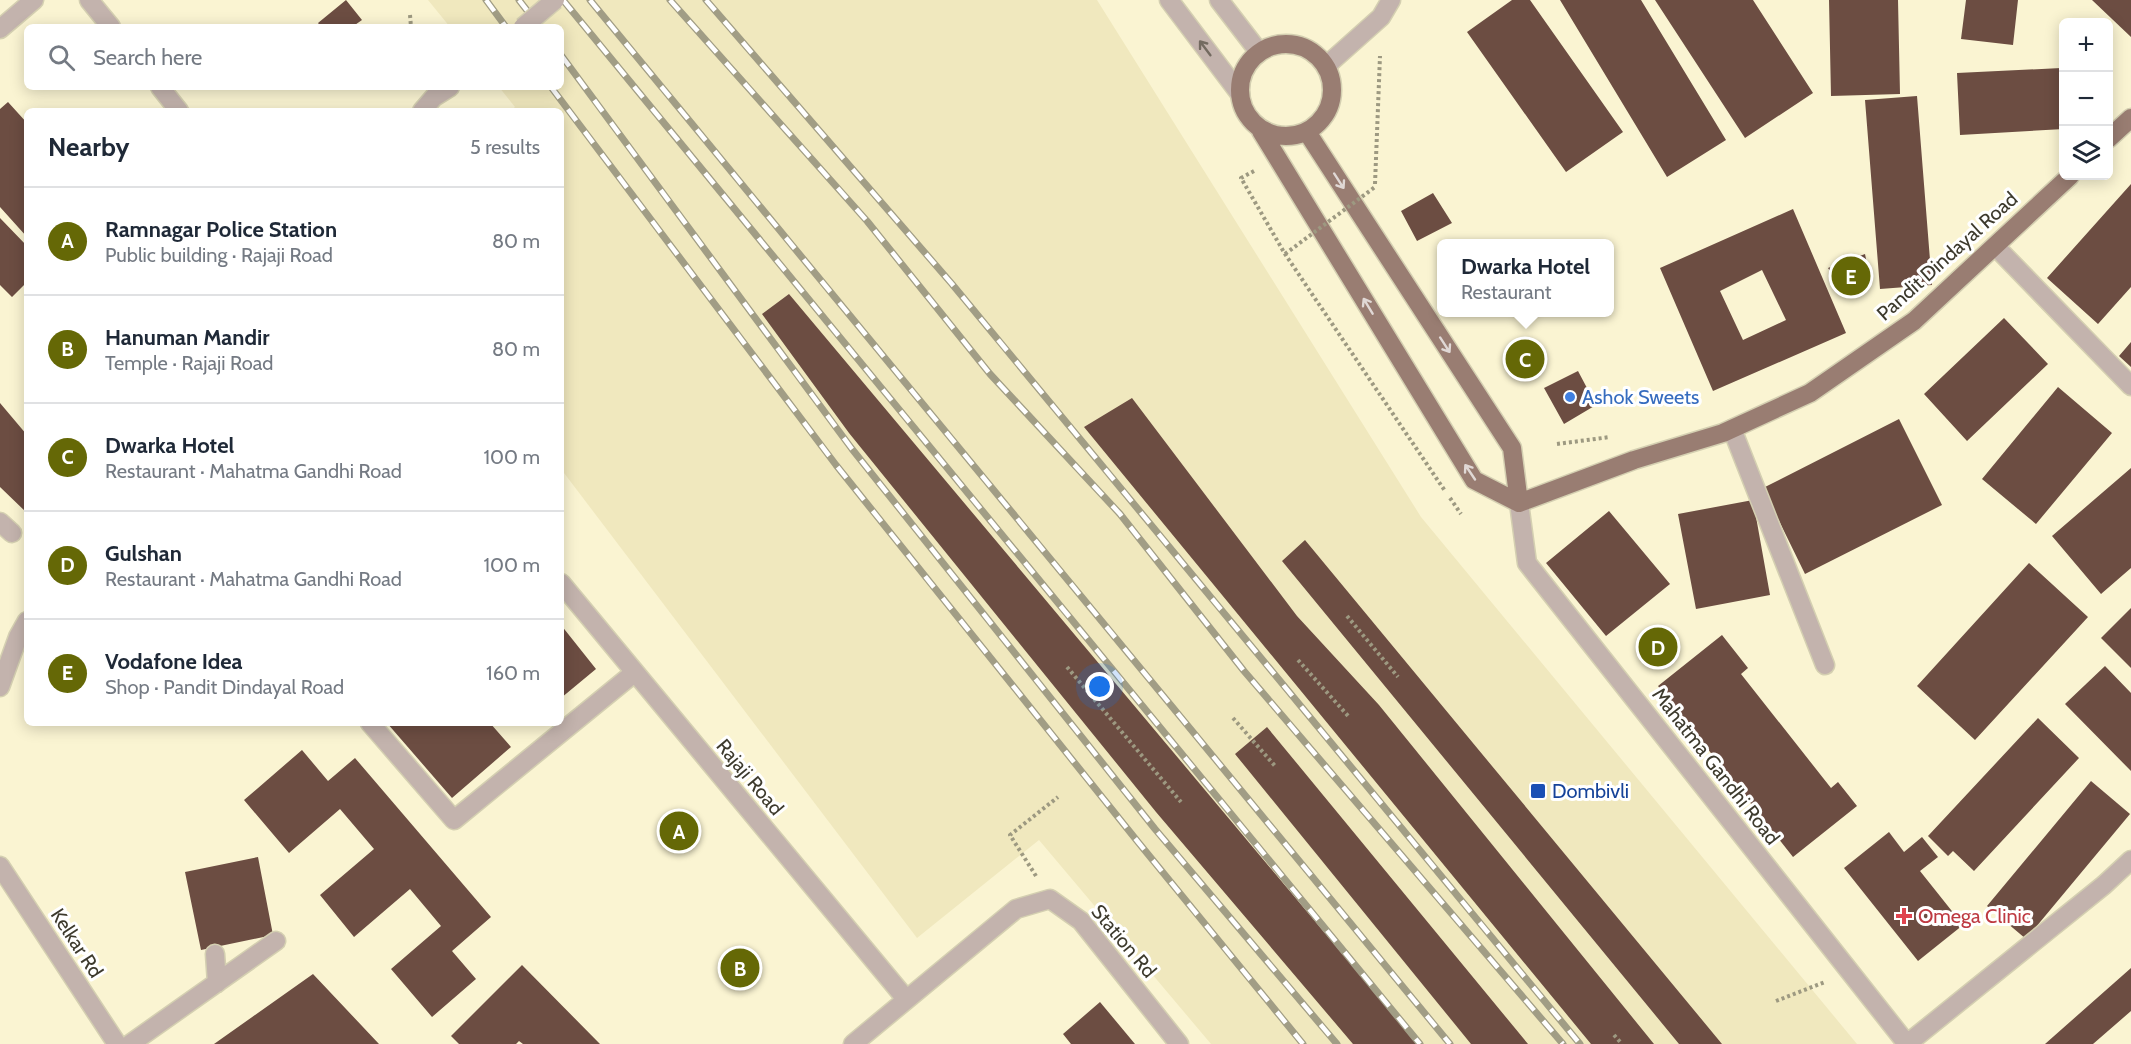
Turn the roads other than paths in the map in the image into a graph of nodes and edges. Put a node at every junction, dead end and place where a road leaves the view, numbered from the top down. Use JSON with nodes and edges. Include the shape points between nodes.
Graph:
{"nodes":[{"id":1,"x":34,"y":0,"type":"edge"},
{"id":2,"x":89,"y":0,"type":"edge"},
{"id":3,"x":555,"y":0,"type":"edge"},
{"id":4,"x":1169,"y":0,"type":"edge"},
{"id":5,"x":1219,"y":0,"type":"edge"},
{"id":6,"x":1391,"y":0,"type":"edge"},
{"id":7,"x":109,"y":24,"type":"edge"},
{"id":8,"x":527,"y":24,"type":"edge"},
{"id":9,"x":0,"y":29,"type":"edge"},
{"id":10,"x":1259,"y":52,"type":"junction"},
{"id":11,"x":1326,"y":66,"type":"junction"},
{"id":12,"x":162,"y":90,"type":"edge"},
{"id":13,"x":445,"y":90,"type":"edge"},
{"id":14,"x":1240,"y":94,"type":"junction"},
{"id":15,"x":177,"y":108,"type":"edge"},
{"id":16,"x":425,"y":108,"type":"edge"},
{"id":17,"x":2131,"y":118,"type":"edge"},
{"id":18,"x":1261,"y":131,"type":"junction"},
{"id":19,"x":1307,"y":132,"type":"junction"},
{"id":20,"x":2113,"y":135,"type":"edge"},
{"id":21,"x":2066,"y":180,"type":"edge"},
{"id":22,"x":1995,"y":246,"type":"junction"},
{"id":23,"x":2131,"y":386,"type":"edge"},
{"id":24,"x":1732,"y":429,"type":"junction"},
{"id":25,"x":1519,"y":503,"type":"junction"},
{"id":26,"x":564,"y":587,"type":"edge"},
{"id":27,"x":24,"y":626,"type":"edge"},
{"id":28,"x":1825,"y":665,"type":"dead end"},
{"id":29,"x":634,"y":673,"type":"junction"},
{"id":30,"x":0,"y":687,"type":"edge"},
{"id":31,"x":373,"y":726,"type":"edge"},
{"id":32,"x":2131,"y":860,"type":"edge"},
{"id":33,"x":0,"y":866,"type":"edge"},
{"id":34,"x":276,"y":941,"type":"dead end"},
{"id":35,"x":215,"y":954,"type":"dead end"},
{"id":36,"x":217,"y":983,"type":"junction"},
{"id":37,"x":906,"y":999,"type":"junction"},
{"id":38,"x":117,"y":1044,"type":"edge"},
{"id":39,"x":130,"y":1044,"type":"edge"},
{"id":40,"x":853,"y":1044,"type":"edge"},
{"id":41,"x":1179,"y":1044,"type":"edge"},
{"id":42,"x":1907,"y":1044,"type":"edge"}],
"edges":[{"from":1,"to":9,"type":"street"},
{"from":2,"to":7,"type":"street"},
{"from":3,"to":8,"type":"street","bridge":true},
{"from":14,"to":4,"type":"street","one_way":true},
{"from":5,"to":10,"type":"street"},
{"from":6,"to":11,"type":"street","via":[[1381,17]]},
{"from":10,"to":11,"type":"main road","via":[[1272,45],[1303,46]]},
{"from":10,"to":14,"type":"main road","via":[[1241,77]]},
{"from":11,"to":19,"type":"main road","via":[[1333,96],[1320,123]]},
{"from":12,"to":15,"type":"street"},
{"from":13,"to":16,"type":"street"},
{"from":14,"to":18,"type":"main road","via":[[1243,108]]},
{"from":17,"to":20,"type":"main road"},
{"from":18,"to":19,"type":"main road","via":[[1277,136]]},
{"from":25,"to":18,"type":"main road","one_way":true,"via":[[1474,480]]},
{"from":19,"to":25,"type":"main road","name":"Mahatma Gandhi Road","one_way":true,"via":[[1512,448]]},
{"from":21,"to":22,"type":"main road","name":"Pandit Dindayal Road"},
{"from":22,"to":23,"type":"street"},
{"from":22,"to":24,"type":"main road","name":"Pandit Dindayal Road","via":[[1914,321],[1810,393]]},
{"from":24,"to":25,"type":"main road","name":"Pandit Dindayal Road"},
{"from":24,"to":28,"type":"street"},
{"from":25,"to":42,"type":"street","name":"Mahatma Gandhi Road","via":[[1527,563]]},
{"from":26,"to":29,"type":"street","name":"Rajaji Road"},
{"from":27,"to":30,"type":"street"},
{"from":29,"to":31,"type":"street","via":[[454,819]]},
{"from":29,"to":37,"type":"street","name":"Rajaji Road"},
{"from":32,"to":42,"type":"street"},
{"from":33,"to":38,"type":"street","name":"Kelkar Rd"},
{"from":34,"to":36,"type":"street"},
{"from":35,"to":36,"type":"street"},
{"from":36,"to":39,"type":"street"},
{"from":37,"to":40,"type":"street"},
{"from":37,"to":41,"type":"street","name":"Station Rd","via":[[1016,909],[1050,899],[1081,921]]}]}
